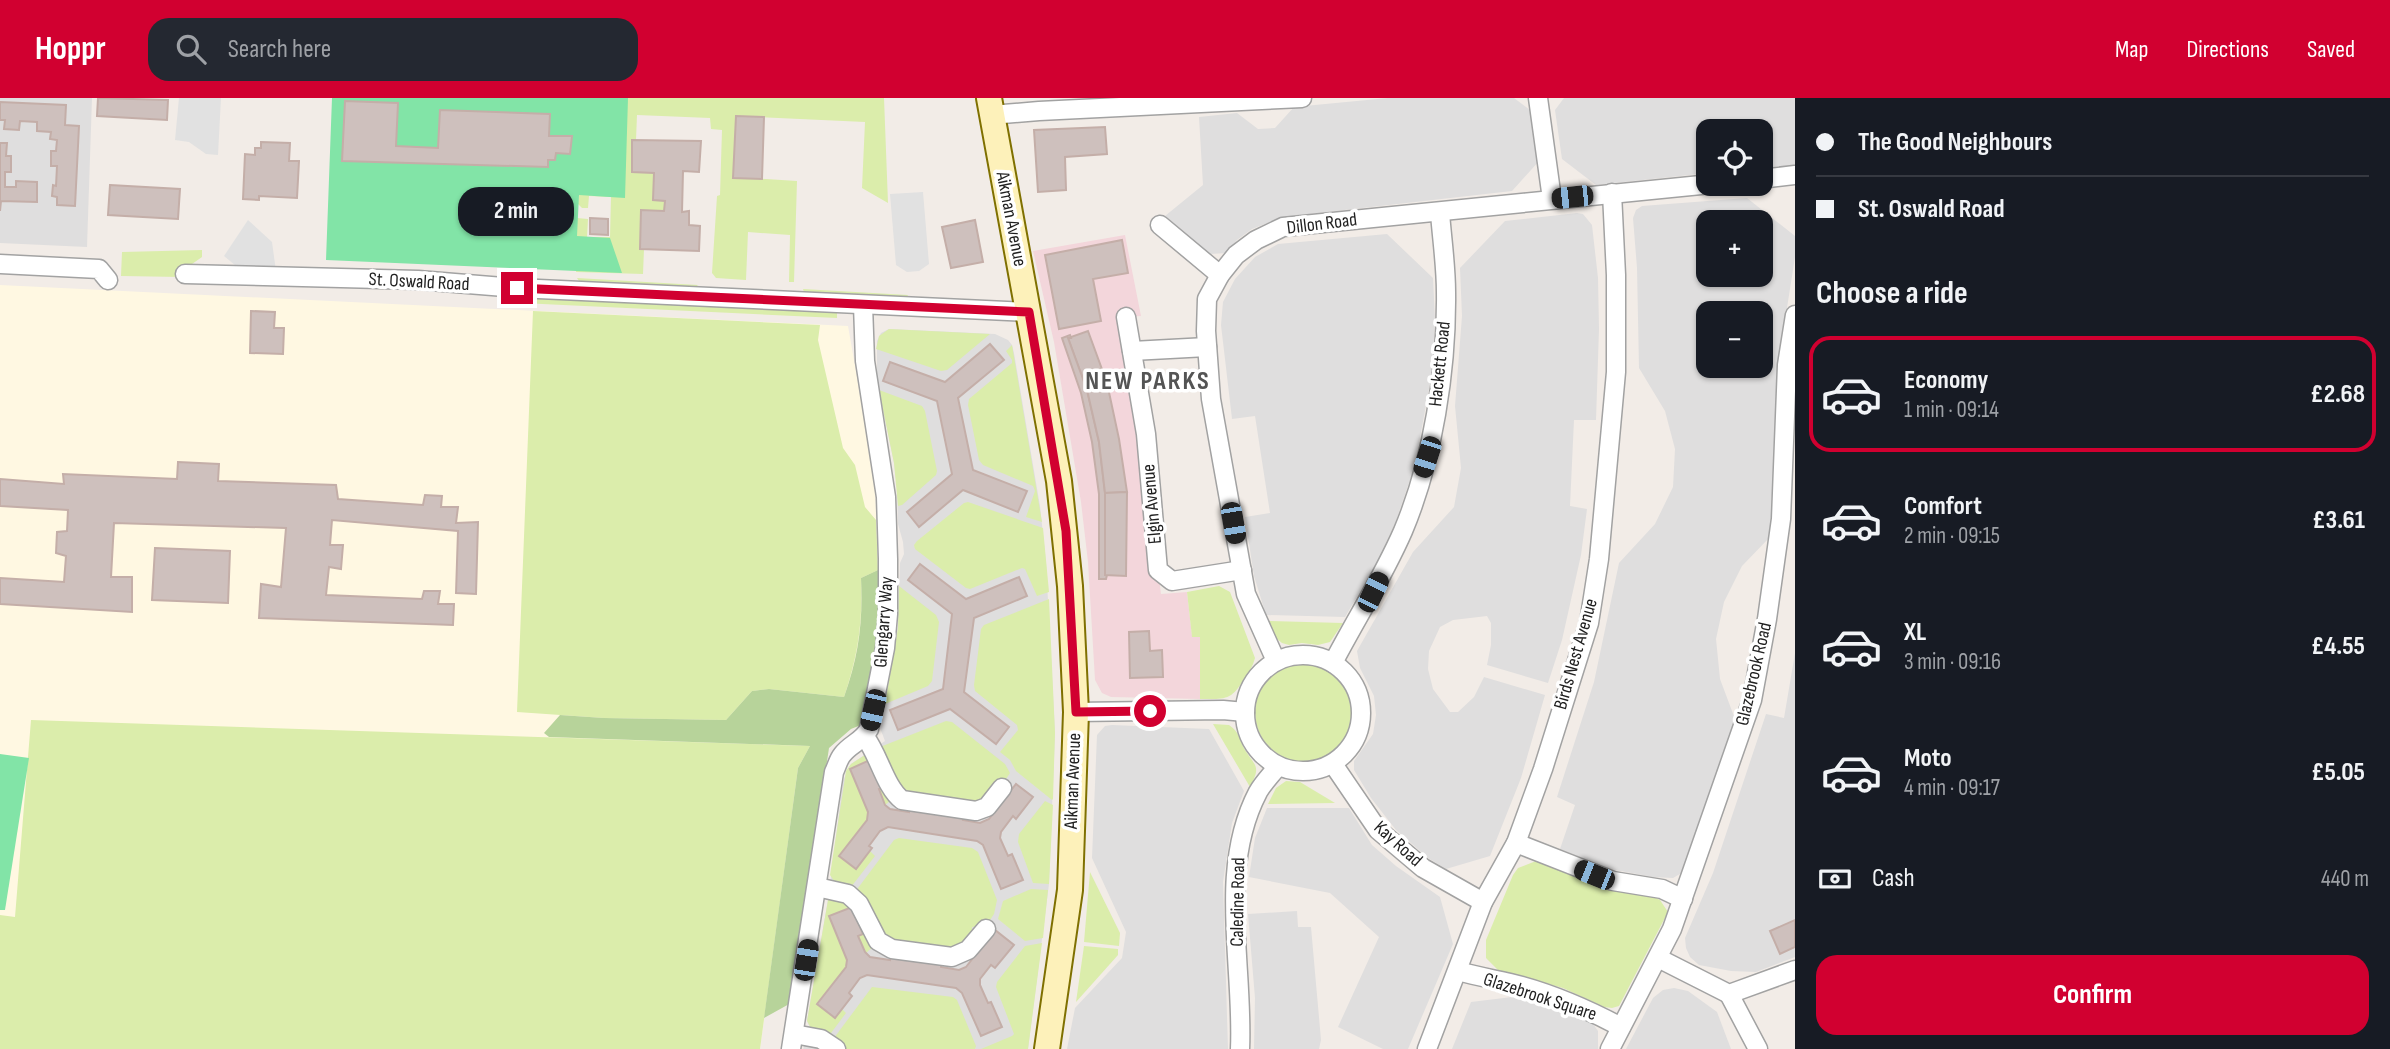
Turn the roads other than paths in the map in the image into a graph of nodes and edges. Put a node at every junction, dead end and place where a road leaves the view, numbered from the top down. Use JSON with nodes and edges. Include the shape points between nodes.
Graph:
{"nodes":[{"id":1,"x":1302,"y":98,"type":"edge"},
{"id":2,"x":1538,"y":98,"type":"edge"},
{"id":3,"x":990,"y":107,"type":"edge"},
{"id":4,"x":1795,"y":176,"type":"edge"},
{"id":5,"x":1773,"y":178,"type":"edge"},
{"id":6,"x":1696,"y":186,"type":"edge"},
{"id":7,"x":1612,"y":194,"type":"junction"},
{"id":8,"x":1552,"y":199,"type":"junction"},
{"id":9,"x":1440,"y":213,"type":"junction"},
{"id":10,"x":1160,"y":225,"type":"dead end"},
{"id":11,"x":0,"y":264,"type":"edge"},
{"id":12,"x":186,"y":274,"type":"dead end"},
{"id":13,"x":1220,"y":275,"type":"junction"},
{"id":14,"x":108,"y":280,"type":"dead end"},
{"id":15,"x":863,"y":305,"type":"junction"},
{"id":16,"x":1029,"y":312,"type":"junction"},
{"id":17,"x":1795,"y":315,"type":"edge"},
{"id":18,"x":1126,"y":317,"type":"dead end"},
{"id":19,"x":1207,"y":346,"type":"junction"},
{"id":20,"x":1132,"y":351,"type":"junction"},
{"id":21,"x":1242,"y":570,"type":"junction"},
{"id":22,"x":1276,"y":661,"type":"junction"},
{"id":23,"x":1333,"y":663,"type":"junction"},
{"id":24,"x":1076,"y":712,"type":"junction"},
{"id":25,"x":1245,"y":712,"type":"junction"},
{"id":26,"x":866,"y":737,"type":"junction"},
{"id":27,"x":1333,"y":764,"type":"junction"},
{"id":28,"x":1278,"y":766,"type":"junction"},
{"id":29,"x":1002,"y":788,"type":"dead end"},
{"id":30,"x":1516,"y":843,"type":"junction"},
{"id":31,"x":817,"y":887,"type":"junction"},
{"id":32,"x":1683,"y":899,"type":"junction"},
{"id":33,"x":1483,"y":902,"type":"junction"},
{"id":34,"x":986,"y":929,"type":"dead end"},
{"id":35,"x":1658,"y":958,"type":"junction"},
{"id":36,"x":1795,"y":970,"type":"edge"},
{"id":37,"x":1458,"y":971,"type":"junction"},
{"id":38,"x":1729,"y":994,"type":"junction"},
{"id":39,"x":1621,"y":1027,"type":"junction"},
{"id":40,"x":793,"y":1041,"type":"edge"},
{"id":41,"x":836,"y":1049,"type":"edge"},
{"id":42,"x":1047,"y":1049,"type":"edge"},
{"id":43,"x":1240,"y":1049,"type":"edge"},
{"id":44,"x":1427,"y":1049,"type":"edge"},
{"id":45,"x":1610,"y":1049,"type":"edge"},
{"id":46,"x":1758,"y":1049,"type":"edge"}],
"edges":[{"from":1,"to":3,"type":"street","via":[[1039,111]]},
{"from":2,"to":8,"type":"street"},
{"from":3,"to":16,"type":"street","name":"Aikman Avenue"},
{"from":4,"to":5,"type":"street"},
{"from":6,"to":7,"type":"street","name":"Dillon Road"},
{"from":7,"to":8,"type":"street","name":"Dillon Road"},
{"from":7,"to":30,"type":"street","name":"Birds Nest Avenue","via":[[1616,372],[1599,559],[1589,623]]},
{"from":8,"to":9,"type":"street","name":"Dillon Road"},
{"from":9,"to":13,"type":"street","name":"Dillon Road","via":[[1283,227],[1236,255]]},
{"from":9,"to":23,"type":"street","name":"Hackett Road","via":[[1447,291],[1444,354],[1427,457],[1403,530]]},
{"from":10,"to":13,"type":"street"},
{"from":11,"to":14,"type":"street","via":[[99,269]]},
{"from":12,"to":15,"type":"street","name":"St. Oswald Road","via":[[418,281]]},
{"from":13,"to":19,"type":"street","name":"Dillon Road","via":[[1207,299]]},
{"from":15,"to":16,"type":"street","name":"St. Oswald Road"},
{"from":15,"to":26,"type":"street","name":"Glengarry Way","via":[[866,361],[886,497],[888,559],[885,648]]},
{"from":16,"to":24,"type":"street","name":"Aikman Avenue","via":[[1066,531]]},
{"from":17,"to":32,"type":"street","name":"Glazebrook Road","via":[[1787,365],[1782,519],[1752,700]]},
{"from":18,"to":20,"type":"street","name":"Elgin Avenue"},
{"from":19,"to":20,"type":"street"},
{"from":19,"to":21,"type":"street","name":"Dillon Road","via":[[1211,399]]},
{"from":20,"to":21,"type":"street","name":"Elgin Avenue","via":[[1146,434],[1158,570],[1172,581]]},
{"from":21,"to":22,"type":"street","name":"Dillon Road","via":[[1246,594]]},
{"from":22,"to":23,"type":"street","via":[[1305,654]]},
{"from":22,"to":25,"type":"street","via":[[1253,682]]},
{"from":23,"to":27,"type":"street","via":[[1353,681],[1361,707],[1358,733]]},
{"from":24,"to":25,"type":"street"},
{"from":24,"to":42,"type":"street","name":"Aikman Avenue","via":[[1070,890]]},
{"from":25,"to":28,"type":"street","via":[[1257,749]]},
{"from":26,"to":29,"type":"street","via":[[894,794],[902,800],[976,811],[987,807]]},
{"from":26,"to":31,"type":"street","via":[[840,757],[835,772]]},
{"from":27,"to":28,"type":"street","via":[[1311,771]]},
{"from":27,"to":33,"type":"street","name":"Kay Road","via":[[1378,830],[1423,867]]},
{"from":28,"to":43,"type":"street","name":"Caledine Road","via":[[1259,790],[1238,853]]},
{"from":30,"to":32,"type":"street","via":[[1603,878],[1662,889]]},
{"from":30,"to":33,"type":"street","name":"Birds Nest Avenue"},
{"from":31,"to":34,"type":"street","via":[[849,894],[878,941],[892,949],[952,957],[968,950]]},
{"from":31,"to":40,"type":"street"},
{"from":32,"to":35,"type":"street","name":"Glazebrook Road"},
{"from":33,"to":37,"type":"street","name":"Birds Nest Avenue"},
{"from":35,"to":38,"type":"street"},
{"from":35,"to":39,"type":"street","name":"Glazebrook Road"},
{"from":36,"to":38,"type":"street"},
{"from":37,"to":39,"type":"street","name":"Glazebrook Square","via":[[1568,1002]]},
{"from":37,"to":44,"type":"street","name":"Birds Nest Avenue"},
{"from":38,"to":46,"type":"street"},
{"from":39,"to":45,"type":"street","name":"Glazebrook Road"},
{"from":40,"to":41,"type":"street","via":[[821,1039]]}]}
